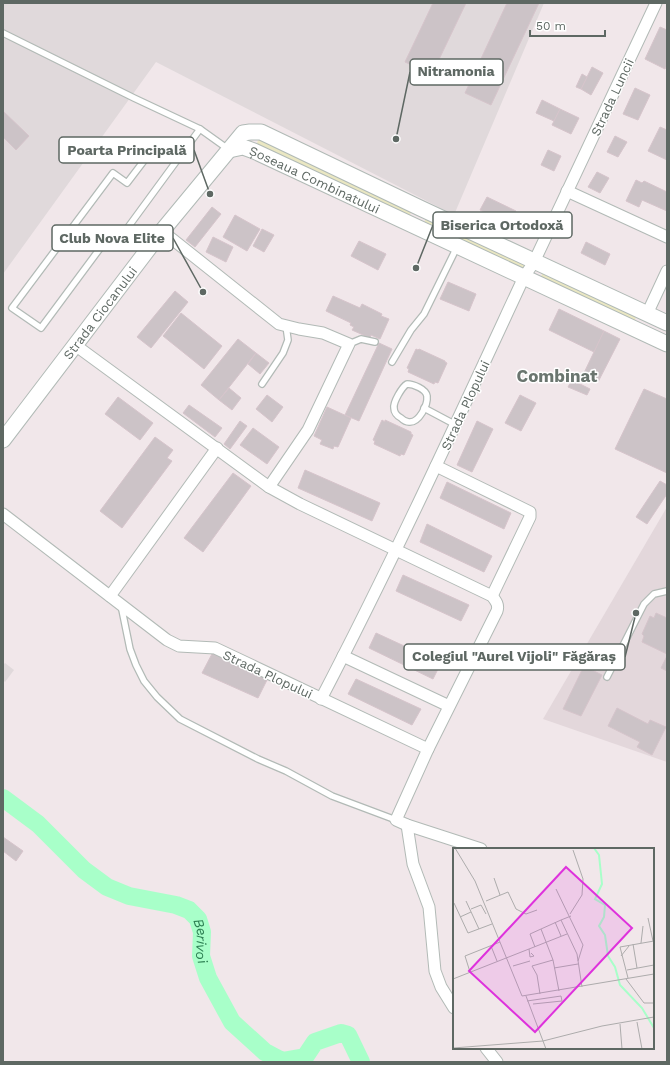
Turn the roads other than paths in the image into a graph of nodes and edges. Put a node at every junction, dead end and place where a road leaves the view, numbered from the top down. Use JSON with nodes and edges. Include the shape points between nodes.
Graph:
{"nodes":[{"id":1,"x":656,"y":3,"type":"edge"},
{"id":2,"x":3,"y":33,"type":"edge"},
{"id":3,"x":200,"y":129,"type":"junction"},
{"id":4,"x":156,"y":145,"type":"dead end"},
{"id":5,"x":229,"y":150,"type":"junction"},
{"id":6,"x":567,"y":191,"type":"junction"},
{"id":7,"x":420,"y":208,"type":"junction"},
{"id":8,"x":412,"y":225,"type":"junction"},
{"id":9,"x":162,"y":231,"type":"junction"},
{"id":10,"x":667,"y":237,"type":"edge"},
{"id":11,"x":457,"y":246,"type":"junction"},
{"id":12,"x":534,"y":262,"type":"junction"},
{"id":13,"x":667,"y":271,"type":"edge"},
{"id":14,"x":524,"y":277,"type":"junction"},
{"id":15,"x":647,"y":314,"type":"junction"},
{"id":16,"x":667,"y":323,"type":"edge"},
{"id":17,"x":286,"y":326,"type":"junction"},
{"id":18,"x":640,"y":330,"type":"junction"},
{"id":19,"x":375,"y":342,"type":"dead end"},
{"id":20,"x":349,"y":344,"type":"junction"},
{"id":21,"x":667,"y":344,"type":"edge"},
{"id":22,"x":75,"y":345,"type":"junction"},
{"id":23,"x":392,"y":362,"type":"dead end"},
{"id":24,"x":262,"y":384,"type":"dead end"},
{"id":25,"x":424,"y":408,"type":"junction"},
{"id":26,"x":456,"y":425,"type":"junction"},
{"id":27,"x":3,"y":440,"type":"edge"},
{"id":28,"x":217,"y":448,"type":"junction"},
{"id":29,"x":436,"y":466,"type":"junction"},
{"id":30,"x":269,"y":486,"type":"junction"},
{"id":31,"x":3,"y":514,"type":"edge"},
{"id":32,"x":395,"y":549,"type":"junction"},
{"id":33,"x":667,"y":591,"type":"edge"},
{"id":34,"x":110,"y":596,"type":"junction"},
{"id":35,"x":492,"y":596,"type":"junction"},
{"id":36,"x":121,"y":605,"type":"junction"},
{"id":37,"x":343,"y":656,"type":"junction"},
{"id":38,"x":608,"y":677,"type":"dead end"},
{"id":39,"x":321,"y":699,"type":"junction"},
{"id":40,"x":449,"y":706,"type":"junction"},
{"id":41,"x":428,"y":749,"type":"junction"},
{"id":42,"x":396,"y":820,"type":"junction"},
{"id":43,"x":407,"y":825,"type":"junction"},
{"id":44,"x":478,"y":848,"type":"edge"},
{"id":45,"x":453,"y":1006,"type":"edge"},
{"id":46,"x":487,"y":1049,"type":"edge"},
{"id":47,"x":497,"y":1062,"type":"edge"}],
"edges":[{"from":1,"to":6,"type":"street","name":"Strada Luncii"},
{"from":2,"to":3,"type":"lane"},
{"from":3,"to":4,"type":"lane","via":[[115,245],[107,239],[41,328],[12,308],[113,173],[127,183]]},
{"from":3,"to":5,"type":"lane"},
{"from":5,"to":7,"type":"main road","name":"Șoseaua Combinatului","via":[[243,133],[261,132]]},
{"from":5,"to":8,"type":"main road","name":"Șoseaua Combinatului","via":[[243,147],[254,151]]},
{"from":5,"to":9,"type":"main road","name":"Strada Ciocanului"},
{"from":6,"to":10,"type":"street"},
{"from":6,"to":12,"type":"street","name":"Strada Luncii"},
{"from":7,"to":8,"type":"main road"},
{"from":7,"to":12,"type":"main road","name":"Șoseaua Combinatului"},
{"from":8,"to":11,"type":"main road","name":"Șoseaua Combinatului"},
{"from":9,"to":17,"type":"street","via":[[279,324]]},
{"from":9,"to":22,"type":"main road","name":"Strada Ciocanului"},
{"from":11,"to":14,"type":"main road","name":"Șoseaua Combinatului"},
{"from":11,"to":23,"type":"lane","via":[[424,314]]},
{"from":12,"to":14,"type":"street","name":"Strada Plopului"},
{"from":12,"to":15,"type":"main road","name":"Șoseaua Combinatului"},
{"from":13,"to":15,"type":"street"},
{"from":14,"to":18,"type":"main road","name":"Șoseaua Combinatului"},
{"from":14,"to":26,"type":"street","name":"Strada Plopului"},
{"from":15,"to":16,"type":"main road","name":"Șoseaua Combinatului"},
{"from":15,"to":18,"type":"main road"},
{"from":17,"to":20,"type":"street","via":[[323,332]]},
{"from":17,"to":24,"type":"lane","via":[[288,340],[283,354]]},
{"from":18,"to":21,"type":"main road","name":"Șoseaua Combinatului"},
{"from":19,"to":20,"type":"lane","via":[[361,339]]},
{"from":20,"to":30,"type":"street","via":[[308,430]]},
{"from":22,"to":27,"type":"main road","name":"Strada Ciocanului"},
{"from":22,"to":28,"type":"street"},
{"from":25,"to":25,"type":"lane","via":[[414,422],[408,422],[398,416],[394,405],[401,389],[411,384],[426,394]]},
{"from":25,"to":26,"type":"lane"},
{"from":26,"to":29,"type":"street","name":"Strada Plopului"},
{"from":28,"to":30,"type":"street"},
{"from":28,"to":34,"type":"street"},
{"from":29,"to":32,"type":"street","name":"Strada Plopului"},
{"from":29,"to":35,"type":"street","via":[[530,512],[530,517]]},
{"from":30,"to":32,"type":"street","via":[[300,504]]},
{"from":31,"to":34,"type":"street"},
{"from":32,"to":35,"type":"street"},
{"from":32,"to":37,"type":"street","name":"Strada Plopului"},
{"from":33,"to":38,"type":"lane","via":[[654,594],[644,604]]},
{"from":34,"to":36,"type":"street"},
{"from":35,"to":40,"type":"street","via":[[497,601],[497,611]]},
{"from":36,"to":39,"type":"street","name":"Strada Plopului","via":[[167,640],[179,646],[214,648]]},
{"from":36,"to":42,"type":"lane","via":[[130,649],[138,671],[157,697],[180,719],[332,796]]},
{"from":37,"to":39,"type":"street","name":"Strada Plopului"},
{"from":37,"to":40,"type":"street"},
{"from":39,"to":41,"type":"street","name":"Strada Plopului"},
{"from":40,"to":41,"type":"street"},
{"from":41,"to":42,"type":"street"},
{"from":42,"to":43,"type":"street"},
{"from":43,"to":44,"type":"street"},
{"from":43,"to":45,"type":"street","via":[[413,864],[429,907],[435,971]]},
{"from":46,"to":47,"type":"street"}]}
